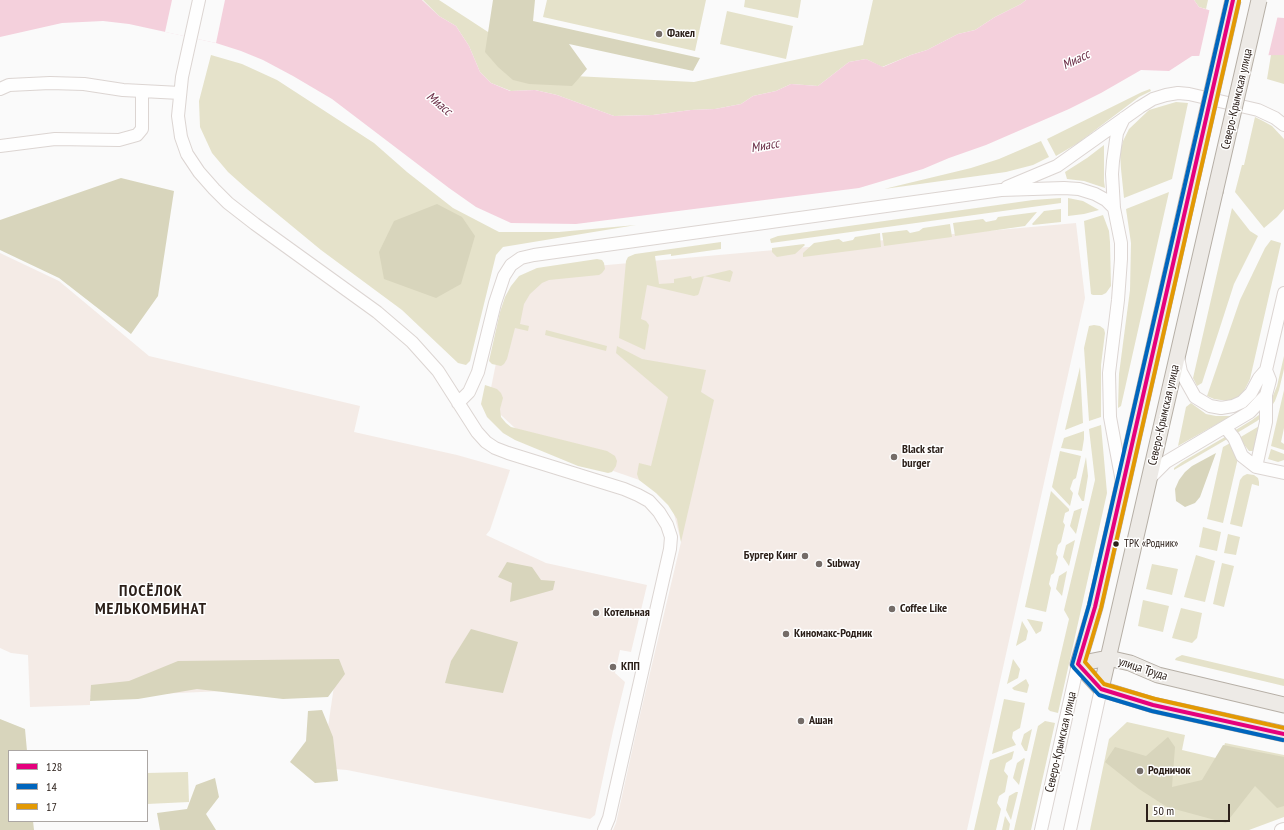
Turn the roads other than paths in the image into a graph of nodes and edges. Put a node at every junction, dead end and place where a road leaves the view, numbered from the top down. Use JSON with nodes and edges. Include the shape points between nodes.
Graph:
{"nodes":[{"id":1,"x":199,"y":0,"type":"edge"},
{"id":2,"x":1233,"y":0,"type":"edge"},
{"id":3,"x":1259,"y":0,"type":"edge"},
{"id":4,"x":0,"y":89,"type":"edge"},
{"id":5,"x":142,"y":91,"type":"junction"},
{"id":6,"x":180,"y":93,"type":"junction"},
{"id":7,"x":1124,"y":118,"type":"junction"},
{"id":8,"x":1284,"y":125,"type":"edge"},
{"id":9,"x":0,"y":146,"type":"edge"},
{"id":10,"x":1001,"y":190,"type":"junction"},
{"id":11,"x":1114,"y":208,"type":"junction"},
{"id":12,"x":1284,"y":293,"type":"edge"},
{"id":13,"x":1178,"y":355,"type":"junction"},
{"id":14,"x":1266,"y":370,"type":"junction"},
{"id":15,"x":1266,"y":395,"type":"junction"},
{"id":16,"x":458,"y":403,"type":"junction"},
{"id":17,"x":1226,"y":427,"type":"junction"},
{"id":18,"x":1256,"y":467,"type":"junction"},
{"id":19,"x":1284,"y":474,"type":"edge"},
{"id":20,"x":1151,"y":477,"type":"junction"},
{"id":21,"x":1122,"y":485,"type":"junction"},
{"id":22,"x":1108,"y":658,"type":"junction"},
{"id":23,"x":1078,"y":664,"type":"junction"},
{"id":24,"x":1101,"y":689,"type":"junction"},
{"id":25,"x":1284,"y":705,"type":"edge"},
{"id":26,"x":1284,"y":734,"type":"edge"},
{"id":27,"x":604,"y":830,"type":"edge"},
{"id":28,"x":1041,"y":830,"type":"edge"},
{"id":29,"x":1070,"y":830,"type":"edge"}],
"edges":[{"from":1,"to":6,"type":"street"},
{"from":2,"to":21,"type":"main road","name":"Северо-Крымская улица","bridge":true},
{"from":3,"to":13,"type":"main road","name":"Северо-Крымская улица","bridge":true},
{"from":4,"to":5,"type":"street","via":[[9,85],[50,83]]},
{"from":5,"to":6,"type":"street"},
{"from":5,"to":9,"type":"street","via":[[142,129],[137,135],[119,140],[55,139]]},
{"from":6,"to":16,"type":"street","via":[[180,137],[187,154],[214,189],[250,219],[377,312],[412,342],[438,371]]},
{"from":7,"to":8,"type":"street","via":[[1154,99],[1178,93],[1258,110]]},
{"from":7,"to":10,"type":"street","via":[[1057,166]]},
{"from":7,"to":11,"type":"street","via":[[1114,147]]},
{"from":10,"to":11,"type":"street","via":[[1079,189],[1096,194]]},
{"from":10,"to":16,"type":"street","via":[[521,258],[511,265],[504,276],[478,372],[469,392]]},
{"from":11,"to":21,"type":"street","via":[[1121,243],[1121,259],[1109,373],[1110,417]]},
{"from":12,"to":14,"type":"street"},
{"from":13,"to":14,"type":"street","via":[[1181,372],[1195,397],[1210,406],[1222,408],[1242,402],[1251,394]]},
{"from":13,"to":20,"type":"main road","name":"Северо-Крымская улица"},
{"from":14,"to":15,"type":"street","via":[[1270,380]]},
{"from":15,"to":17,"type":"street","via":[[1250,412]]},
{"from":15,"to":18,"type":"street","via":[[1266,417]]},
{"from":16,"to":27,"type":"street","via":[[477,432],[495,448],[638,495],[649,501],[659,512],[671,536],[609,818]]},
{"from":17,"to":18,"type":"street","via":[[1242,456]]},
{"from":17,"to":20,"type":"street","via":[[1166,462]]},
{"from":18,"to":19,"type":"street"},
{"from":20,"to":22,"type":"main road","name":"Северо-Крымская улица"},
{"from":21,"to":23,"type":"main road","name":"Северо-Крымская улица","via":[[1095,607]]},
{"from":22,"to":23,"type":"main road","name":"улица Труда"},
{"from":22,"to":24,"type":"main road","name":"Северо-Крымская улица"},
{"from":22,"to":25,"type":"main road","name":"улица Труда","via":[[1130,663],[1158,675]]},
{"from":23,"to":24,"type":"main road"},
{"from":23,"to":28,"type":"street","name":"Северо-Крымская улица"},
{"from":24,"to":26,"type":"main road","via":[[1153,705]]},
{"from":24,"to":29,"type":"street","name":"Северо-Крымская улица"}]}
